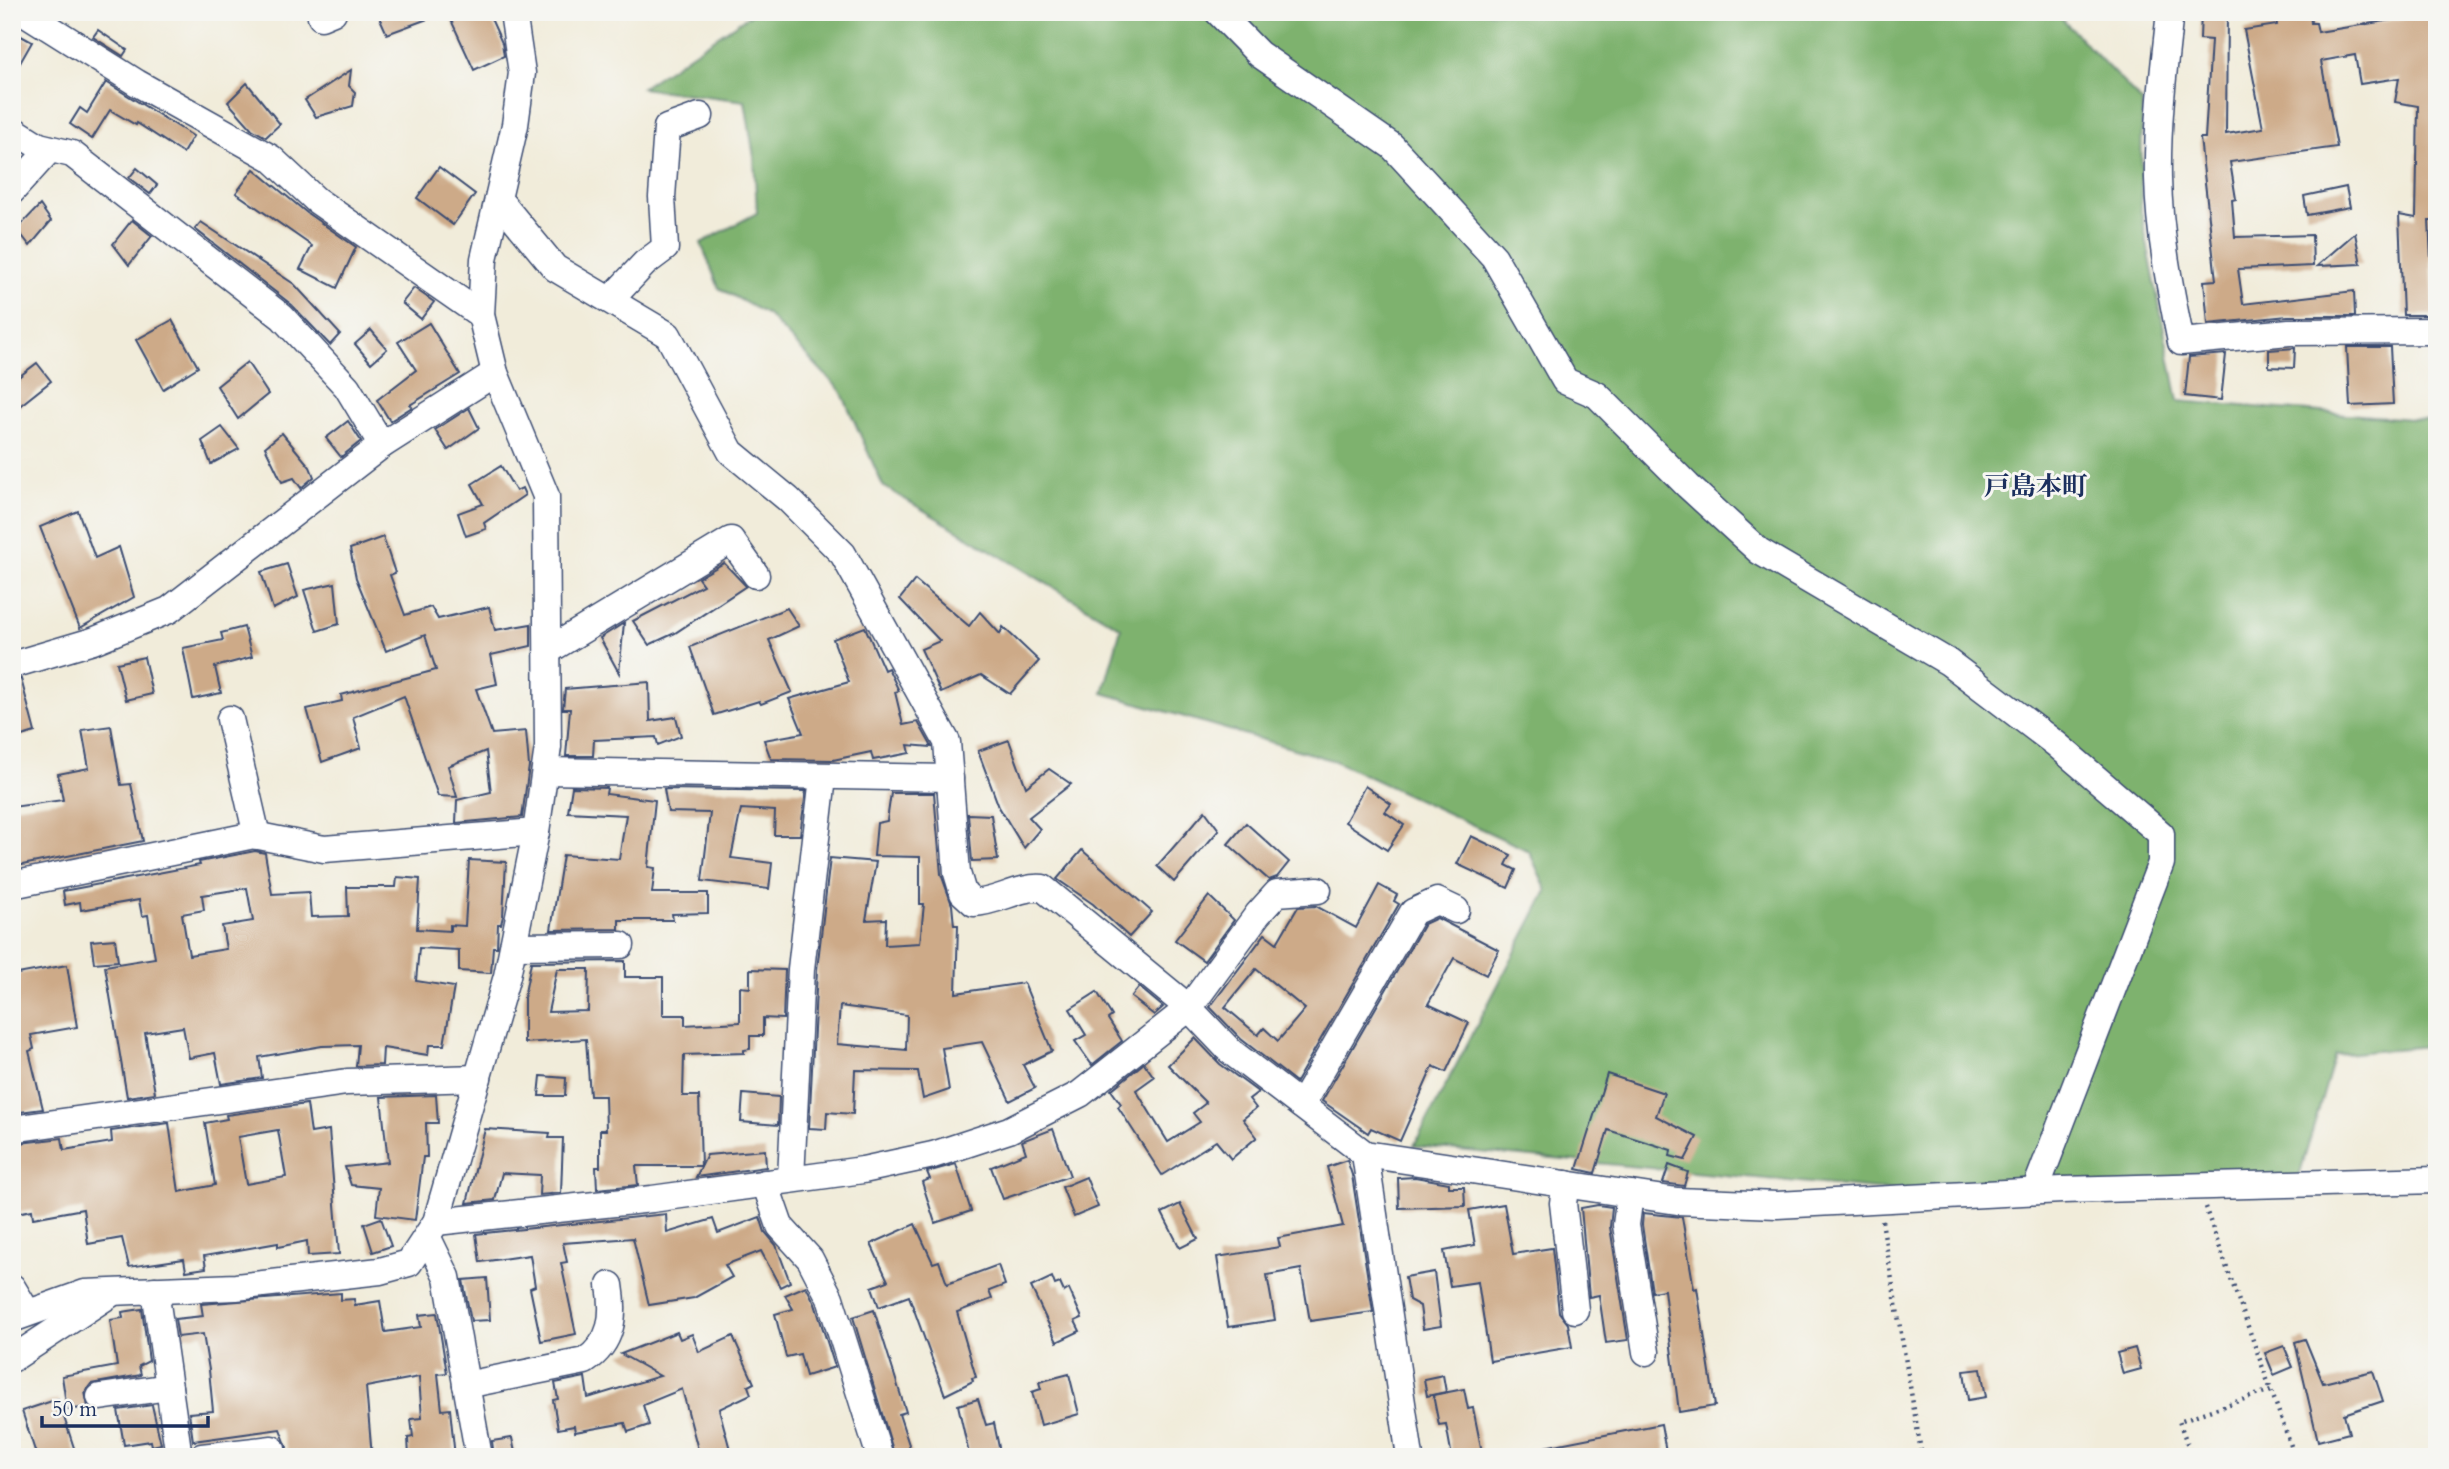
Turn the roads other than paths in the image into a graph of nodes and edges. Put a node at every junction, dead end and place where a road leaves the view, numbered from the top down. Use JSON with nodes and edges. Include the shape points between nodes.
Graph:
{"nodes":[{"id":1,"x":24,"y":12,"type":"edge"},
{"id":2,"x":513,"y":12,"type":"edge"},
{"id":3,"x":1218,"y":12,"type":"edge"},
{"id":4,"x":2170,"y":12,"type":"edge"},
{"id":5,"x":700,"y":116,"type":"dead end"},
{"id":6,"x":12,"y":129,"type":"edge"},
{"id":7,"x":50,"y":149,"type":"junction"},
{"id":8,"x":12,"y":191,"type":"edge"},
{"id":9,"x":499,"y":200,"type":"junction"},
{"id":10,"x":610,"y":300,"type":"junction"},
{"id":11,"x":481,"y":315,"type":"junction"},
{"id":12,"x":2437,"y":331,"type":"edge"},
{"id":13,"x":495,"y":373,"type":"junction"},
{"id":14,"x":382,"y":445,"type":"junction"},
{"id":15,"x":756,"y":575,"type":"dead end"},
{"id":16,"x":549,"y":650,"type":"junction"},
{"id":17,"x":12,"y":665,"type":"edge"},
{"id":18,"x":230,"y":719,"type":"dead end"},
{"id":19,"x":545,"y":771,"type":"junction"},
{"id":20,"x":823,"y":777,"type":"junction"},
{"id":21,"x":950,"y":778,"type":"junction"},
{"id":22,"x":536,"y":832,"type":"junction"},
{"id":23,"x":257,"y":836,"type":"junction"},
{"id":24,"x":12,"y":885,"type":"edge"},
{"id":25,"x":1318,"y":890,"type":"dead end"},
{"id":26,"x":1456,"y":910,"type":"dead end"},
{"id":27,"x":621,"y":945,"type":"dead end"},
{"id":28,"x":513,"y":946,"type":"junction"},
{"id":29,"x":1189,"y":1008,"type":"junction"},
{"id":30,"x":478,"y":1078,"type":"junction"},
{"id":31,"x":1301,"y":1105,"type":"junction"},
{"id":32,"x":12,"y":1129,"type":"edge"},
{"id":33,"x":1365,"y":1154,"type":"junction"},
{"id":34,"x":791,"y":1179,"type":"junction"},
{"id":35,"x":2437,"y":1180,"type":"edge"},
{"id":36,"x":765,"y":1183,"type":"junction"},
{"id":37,"x":1566,"y":1184,"type":"junction"},
{"id":38,"x":2035,"y":1191,"type":"junction"},
{"id":39,"x":1630,"y":1194,"type":"junction"},
{"id":40,"x":432,"y":1230,"type":"junction"},
{"id":41,"x":611,"y":1284,"type":"dead end"},
{"id":42,"x":12,"y":1287,"type":"edge"},
{"id":43,"x":155,"y":1290,"type":"junction"},
{"id":44,"x":113,"y":1292,"type":"junction"},
{"id":45,"x":1574,"y":1310,"type":"dead end"},
{"id":46,"x":19,"y":1316,"type":"edge"},
{"id":47,"x":1646,"y":1352,"type":"dead end"},
{"id":48,"x":12,"y":1359,"type":"edge"},
{"id":49,"x":466,"y":1385,"type":"junction"},
{"id":50,"x":169,"y":1387,"type":"junction"},
{"id":51,"x":100,"y":1397,"type":"dead end"},
{"id":52,"x":272,"y":1448,"type":"dead end"},
{"id":53,"x":179,"y":1457,"type":"edge"},
{"id":54,"x":202,"y":1457,"type":"edge"},
{"id":55,"x":479,"y":1457,"type":"edge"},
{"id":56,"x":880,"y":1457,"type":"edge"},
{"id":57,"x":1410,"y":1457,"type":"edge"}],
"edges":[{"from":1,"to":11,"type":"street","via":[[137,83],[271,158],[316,200]]},
{"from":2,"to":9,"type":"street","via":[[522,73]]},
{"from":3,"to":38,"type":"street","via":[[1259,54],[1392,146],[1494,257],[1565,381],[1597,396],[1759,551],[1948,663],[2056,744],[2161,834],[2161,863]]},
{"from":4,"to":12,"type":"street","via":[[2158,179],[2167,274],[2181,342],[2289,332]]},
{"from":5,"to":10,"type":"street","via":[[667,128],[662,197],[665,248]]},
{"from":6,"to":7,"type":"street"},
{"from":7,"to":8,"type":"street"},
{"from":7,"to":14,"type":"street","via":[[72,154],[282,317],[347,387]]},
{"from":9,"to":10,"type":"street","via":[[555,268]]},
{"from":9,"to":11,"type":"street","via":[[484,259]]},
{"from":10,"to":21,"type":"street","via":[[668,335],[731,452],[788,499],[843,554],[947,742]]},
{"from":11,"to":13,"type":"street"},
{"from":13,"to":14,"type":"street"},
{"from":13,"to":16,"type":"street","via":[[546,495]]},
{"from":14,"to":17,"type":"street","via":[[169,610],[93,641]]},
{"from":15,"to":16,"type":"street","via":[[731,540]]},
{"from":16,"to":19,"type":"street"},
{"from":18,"to":23,"type":"street"},
{"from":19,"to":20,"type":"street"},
{"from":19,"to":22,"type":"street"},
{"from":20,"to":21,"type":"street"},
{"from":20,"to":34,"type":"street","via":[[801,969]]},
{"from":21,"to":29,"type":"street","via":[[957,873],[963,893],[974,903],[1030,887],[1043,888]]},
{"from":22,"to":23,"type":"street","via":[[324,849]]},
{"from":22,"to":28,"type":"street"},
{"from":23,"to":24,"type":"street"},
{"from":25,"to":29,"type":"street","via":[[1286,890],[1270,899]]},
{"from":26,"to":31,"type":"street","via":[[1437,901],[1413,912]]},
{"from":27,"to":28,"type":"street"},
{"from":28,"to":30,"type":"street"},
{"from":29,"to":31,"type":"street","via":[[1230,1051]]},
{"from":29,"to":34,"type":"street","via":[[1080,1094],[1041,1116],[933,1155]]},
{"from":30,"to":32,"type":"street","via":[[347,1082]]},
{"from":30,"to":40,"type":"street"},
{"from":31,"to":33,"type":"street"},
{"from":33,"to":37,"type":"street"},
{"from":33,"to":57,"type":"street"},
{"from":34,"to":36,"type":"street"},
{"from":35,"to":38,"type":"street"},
{"from":36,"to":40,"type":"street"},
{"from":36,"to":56,"type":"street","via":[[779,1226],[810,1259],[830,1298]]},
{"from":37,"to":39,"type":"street"},
{"from":37,"to":45,"type":"street","via":[[1563,1203]]},
{"from":38,"to":39,"type":"street","via":[[1777,1205]]},
{"from":39,"to":47,"type":"street","via":[[1626,1225]]},
{"from":40,"to":43,"type":"street","via":[[409,1263],[380,1271],[236,1287]]},
{"from":40,"to":49,"type":"street","via":[[447,1277]]},
{"from":41,"to":49,"type":"street","via":[[612,1326],[596,1353],[585,1361]]},
{"from":42,"to":46,"type":"street"},
{"from":43,"to":44,"type":"street"},
{"from":43,"to":50,"type":"street"},
{"from":44,"to":46,"type":"street","via":[[85,1293]]},
{"from":44,"to":48,"type":"street"},
{"from":49,"to":55,"type":"street"},
{"from":50,"to":51,"type":"street"},
{"from":50,"to":53,"type":"street"},
{"from":52,"to":54,"type":"street"}]}
